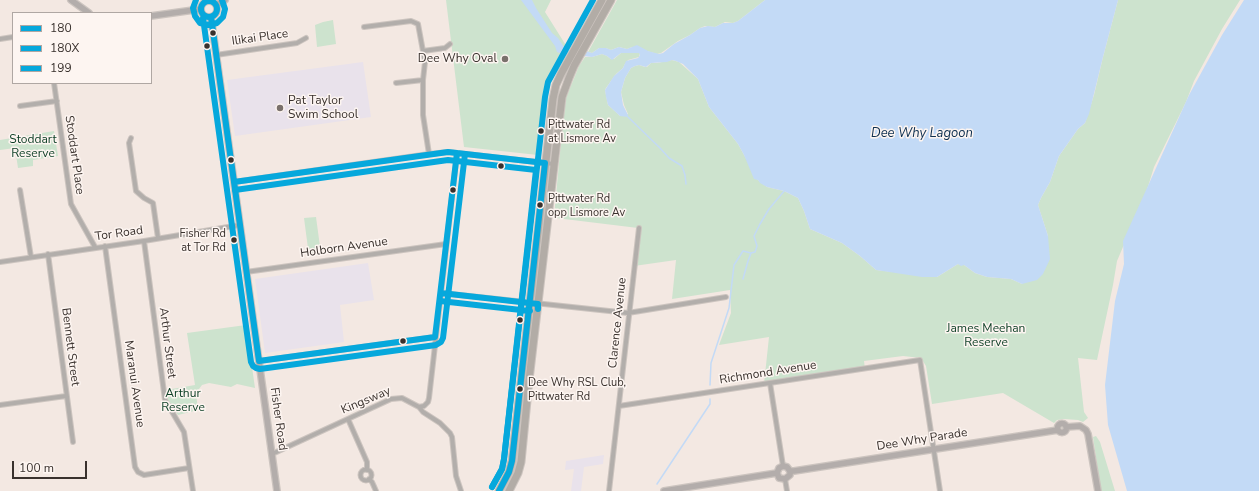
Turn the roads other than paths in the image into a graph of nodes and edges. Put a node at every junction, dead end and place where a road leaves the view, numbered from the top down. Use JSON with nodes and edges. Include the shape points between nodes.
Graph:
{"nodes":[{"id":1,"x":71,"y":0,"type":"edge"},
{"id":2,"x":224,"y":0,"type":"edge"},
{"id":3,"x":602,"y":0,"type":"edge"},
{"id":4,"x":611,"y":0,"type":"edge"},
{"id":5,"x":216,"y":5,"type":"junction"},
{"id":6,"x":200,"y":9,"type":"junction"},
{"id":7,"x":88,"y":12,"type":"edge"},
{"id":8,"x":152,"y":16,"type":"edge"},
{"id":9,"x":210,"y":17,"type":"junction"},
{"id":10,"x":364,"y":27,"type":"dead end"},
{"id":11,"x":12,"y":37,"type":"edge"},
{"id":12,"x":306,"y":38,"type":"dead end"},
{"id":13,"x":0,"y":39,"type":"edge"},
{"id":14,"x":450,"y":44,"type":"dead end"},
{"id":15,"x":423,"y":51,"type":"junction"},
{"id":16,"x":216,"y":54,"type":"junction"},
{"id":17,"x":423,"y":80,"type":"junction"},
{"id":18,"x":396,"y":83,"type":"dead end"},
{"id":19,"x":54,"y":84,"type":"edge"},
{"id":20,"x":57,"y":101,"type":"junction"},
{"id":21,"x":20,"y":106,"type":"dead end"},
{"id":22,"x":131,"y":138,"type":"dead end"},
{"id":23,"x":457,"y":153,"type":"junction"},
{"id":24,"x":429,"y":154,"type":"junction"},
{"id":25,"x":545,"y":163,"type":"junction"},
{"id":26,"x":554,"y":164,"type":"junction"},
{"id":27,"x":234,"y":182,"type":"junction"},
{"id":28,"x":20,"y":190,"type":"dead end"},
{"id":29,"x":240,"y":225,"type":"junction"},
{"id":30,"x":639,"y":228,"type":"dead end"},
{"id":31,"x":158,"y":238,"type":"junction"},
{"id":32,"x":144,"y":241,"type":"junction"},
{"id":33,"x":446,"y":244,"type":"junction"},
{"id":34,"x":105,"y":246,"type":"junction"},
{"id":35,"x":95,"y":247,"type":"junction"},
{"id":36,"x":48,"y":254,"type":"junction"},
{"id":37,"x":31,"y":257,"type":"junction"},
{"id":38,"x":0,"y":262,"type":"edge"},
{"id":39,"x":246,"y":272,"type":"junction"},
{"id":40,"x":441,"y":293,"type":"junction"},
{"id":41,"x":726,"y":297,"type":"dead end"},
{"id":42,"x":530,"y":303,"type":"junction"},
{"id":43,"x":538,"y":304,"type":"junction"},
{"id":44,"x":628,"y":313,"type":"junction"},
{"id":45,"x":435,"y":337,"type":"junction"},
{"id":46,"x":259,"y":361,"type":"junction"},
{"id":47,"x":770,"y":383,"type":"junction"},
{"id":48,"x":66,"y":396,"type":"junction"},
{"id":49,"x":0,"y":405,"type":"edge"},
{"id":50,"x":619,"y":406,"type":"junction"},
{"id":51,"x":419,"y":407,"type":"junction"},
{"id":52,"x":348,"y":419,"type":"junction"},
{"id":53,"x":73,"y":442,"type":"dead end"},
{"id":54,"x":934,"y":450,"type":"junction"},
{"id":55,"x":272,"y":454,"type":"junction"},
{"id":56,"x":783,"y":466,"type":"junction"},
{"id":57,"x":189,"y":468,"type":"junction"},
{"id":58,"x":367,"y":470,"type":"junction"},
{"id":59,"x":790,"y":470,"type":"junction"},
{"id":60,"x":777,"y":473,"type":"junction"},
{"id":61,"x":785,"y":479,"type":"junction"},
{"id":62,"x":370,"y":480,"type":"junction"},
{"id":63,"x":193,"y":491,"type":"edge"},
{"id":64,"x":277,"y":491,"type":"edge"},
{"id":65,"x":376,"y":491,"type":"edge"},
{"id":66,"x":460,"y":491,"type":"edge"},
{"id":67,"x":499,"y":491,"type":"edge"},
{"id":68,"x":509,"y":491,"type":"edge"},
{"id":69,"x":609,"y":491,"type":"edge"},
{"id":70,"x":664,"y":491,"type":"edge"},
{"id":71,"x":787,"y":491,"type":"edge"},
{"id":72,"x":940,"y":491,"type":"edge"},
{"id":73,"x":1098,"y":491,"type":"edge"}],
"edges":[{"from":1,"to":7,"type":"main road"},
{"from":2,"to":5,"type":"main road"},
{"from":3,"to":25,"type":"highway","via":[[559,79],[553,99]]},
{"from":4,"to":26,"type":"highway","via":[[568,78],[562,97]]},
{"from":5,"to":6,"type":"main road","via":[[212,1],[207,1]]},
{"from":5,"to":9,"type":"main road","via":[[217,11]]},
{"from":6,"to":8,"type":"main road"},
{"from":6,"to":9,"type":"main road","via":[[203,14]]},
{"from":9,"to":16,"type":"main road","name":"Fisher Road"},
{"from":10,"to":15,"type":"street","via":[[411,21],[418,24]]},
{"from":11,"to":13,"type":"street"},
{"from":12,"to":16,"type":"street","name":"Ilikai Place","via":[[297,43]]},
{"from":14,"to":15,"type":"street","via":[[445,48]]},
{"from":15,"to":17,"type":"street"},
{"from":16,"to":27,"type":"main road","name":"Fisher Road"},
{"from":17,"to":18,"type":"street"},
{"from":17,"to":24,"type":"street","via":[[423,115]]},
{"from":19,"to":20,"type":"street","name":"Stoddart Place"},
{"from":20,"to":21,"type":"street"},
{"from":20,"to":35,"type":"street","name":"Stoddart Place","via":[[71,204]]},
{"from":22,"to":31,"type":"street","via":[[129,143],[136,191],[153,203]]},
{"from":23,"to":24,"type":"street"},
{"from":23,"to":25,"type":"street"},
{"from":23,"to":33,"type":"street"},
{"from":24,"to":27,"type":"street"},
{"from":25,"to":26,"type":"street"},
{"from":25,"to":42,"type":"highway"},
{"from":26,"to":43,"type":"highway"},
{"from":27,"to":29,"type":"main road","name":"Fisher Road"},
{"from":28,"to":37,"type":"street"},
{"from":29,"to":31,"type":"street","name":"Tor Road"},
{"from":29,"to":39,"type":"main road","name":"Fisher Road"},
{"from":30,"to":44,"type":"street","name":"Clarence Avenue"},
{"from":31,"to":32,"type":"street","name":"Tor Road"},
{"from":32,"to":34,"type":"street","name":"Tor Road"},
{"from":32,"to":57,"type":"street","name":"Arthur Street","via":[[165,400],[184,432]]},
{"from":33,"to":39,"type":"street","name":"Holborn Avenue"},
{"from":33,"to":40,"type":"street"},
{"from":34,"to":35,"type":"street","name":"Tor Road"},
{"from":34,"to":57,"type":"street","name":"Maranui Avenue","via":[[135,467],[144,475]]},
{"from":35,"to":36,"type":"street","name":"Tor Road"},
{"from":36,"to":37,"type":"street","name":"Tor Road"},
{"from":36,"to":48,"type":"street","name":"Bennett Street"},
{"from":37,"to":38,"type":"street","name":"Tor Road"},
{"from":39,"to":46,"type":"main road","name":"Fisher Road"},
{"from":40,"to":42,"type":"street"},
{"from":40,"to":45,"type":"street"},
{"from":41,"to":44,"type":"street"},
{"from":42,"to":43,"type":"street"},
{"from":42,"to":67,"type":"highway","via":[[512,461]]},
{"from":43,"to":44,"type":"street"},
{"from":43,"to":68,"type":"highway","via":[[521,462]]},
{"from":44,"to":50,"type":"street","name":"Clarence Avenue"},
{"from":45,"to":46,"type":"street"},
{"from":45,"to":51,"type":"street","via":[[429,398],[424,406]]},
{"from":46,"to":55,"type":"main road","name":"Fisher Road"},
{"from":47,"to":50,"type":"street","name":"Richmond Avenue"},
{"from":47,"to":54,"type":"street","name":"Richmond Avenue","via":[[920,360]]},
{"from":47,"to":56,"type":"street"},
{"from":48,"to":49,"type":"street"},
{"from":48,"to":53,"type":"street","name":"Bennett Street"},
{"from":50,"to":69,"type":"street","name":"Clarence Avenue"},
{"from":51,"to":52,"type":"street","name":"Kingsway","via":[[402,398],[395,398]]},
{"from":51,"to":66,"type":"street","name":"Kingsway","via":[[448,430],[452,437]]},
{"from":52,"to":55,"type":"street","name":"Kingsway"},
{"from":52,"to":58,"type":"street","via":[[367,462]]},
{"from":54,"to":59,"type":"main road","name":"Dee Why Parade"},
{"from":54,"to":72,"type":"street"},
{"from":54,"to":73,"type":"main road","name":"Dee Why Parade","via":[[1058,430],[1063,432],[1066,431],[1066,427],[1080,426],[1088,434]]},
{"from":55,"to":64,"type":"main road","name":"Fisher Road"},
{"from":56,"to":59,"type":"main road"},
{"from":56,"to":60,"type":"main road"},
{"from":57,"to":63,"type":"street","name":"Arthur Street"},
{"from":58,"to":62,"type":"street","via":[[371,473]]},
{"from":58,"to":62,"type":"street","via":[[363,471],[361,476],[363,480]]},
{"from":59,"to":61,"type":"main road","via":[[790,475]]},
{"from":60,"to":61,"type":"main road","via":[[779,478]]},
{"from":60,"to":70,"type":"main road"},
{"from":61,"to":71,"type":"street"},
{"from":62,"to":65,"type":"street"}]}
